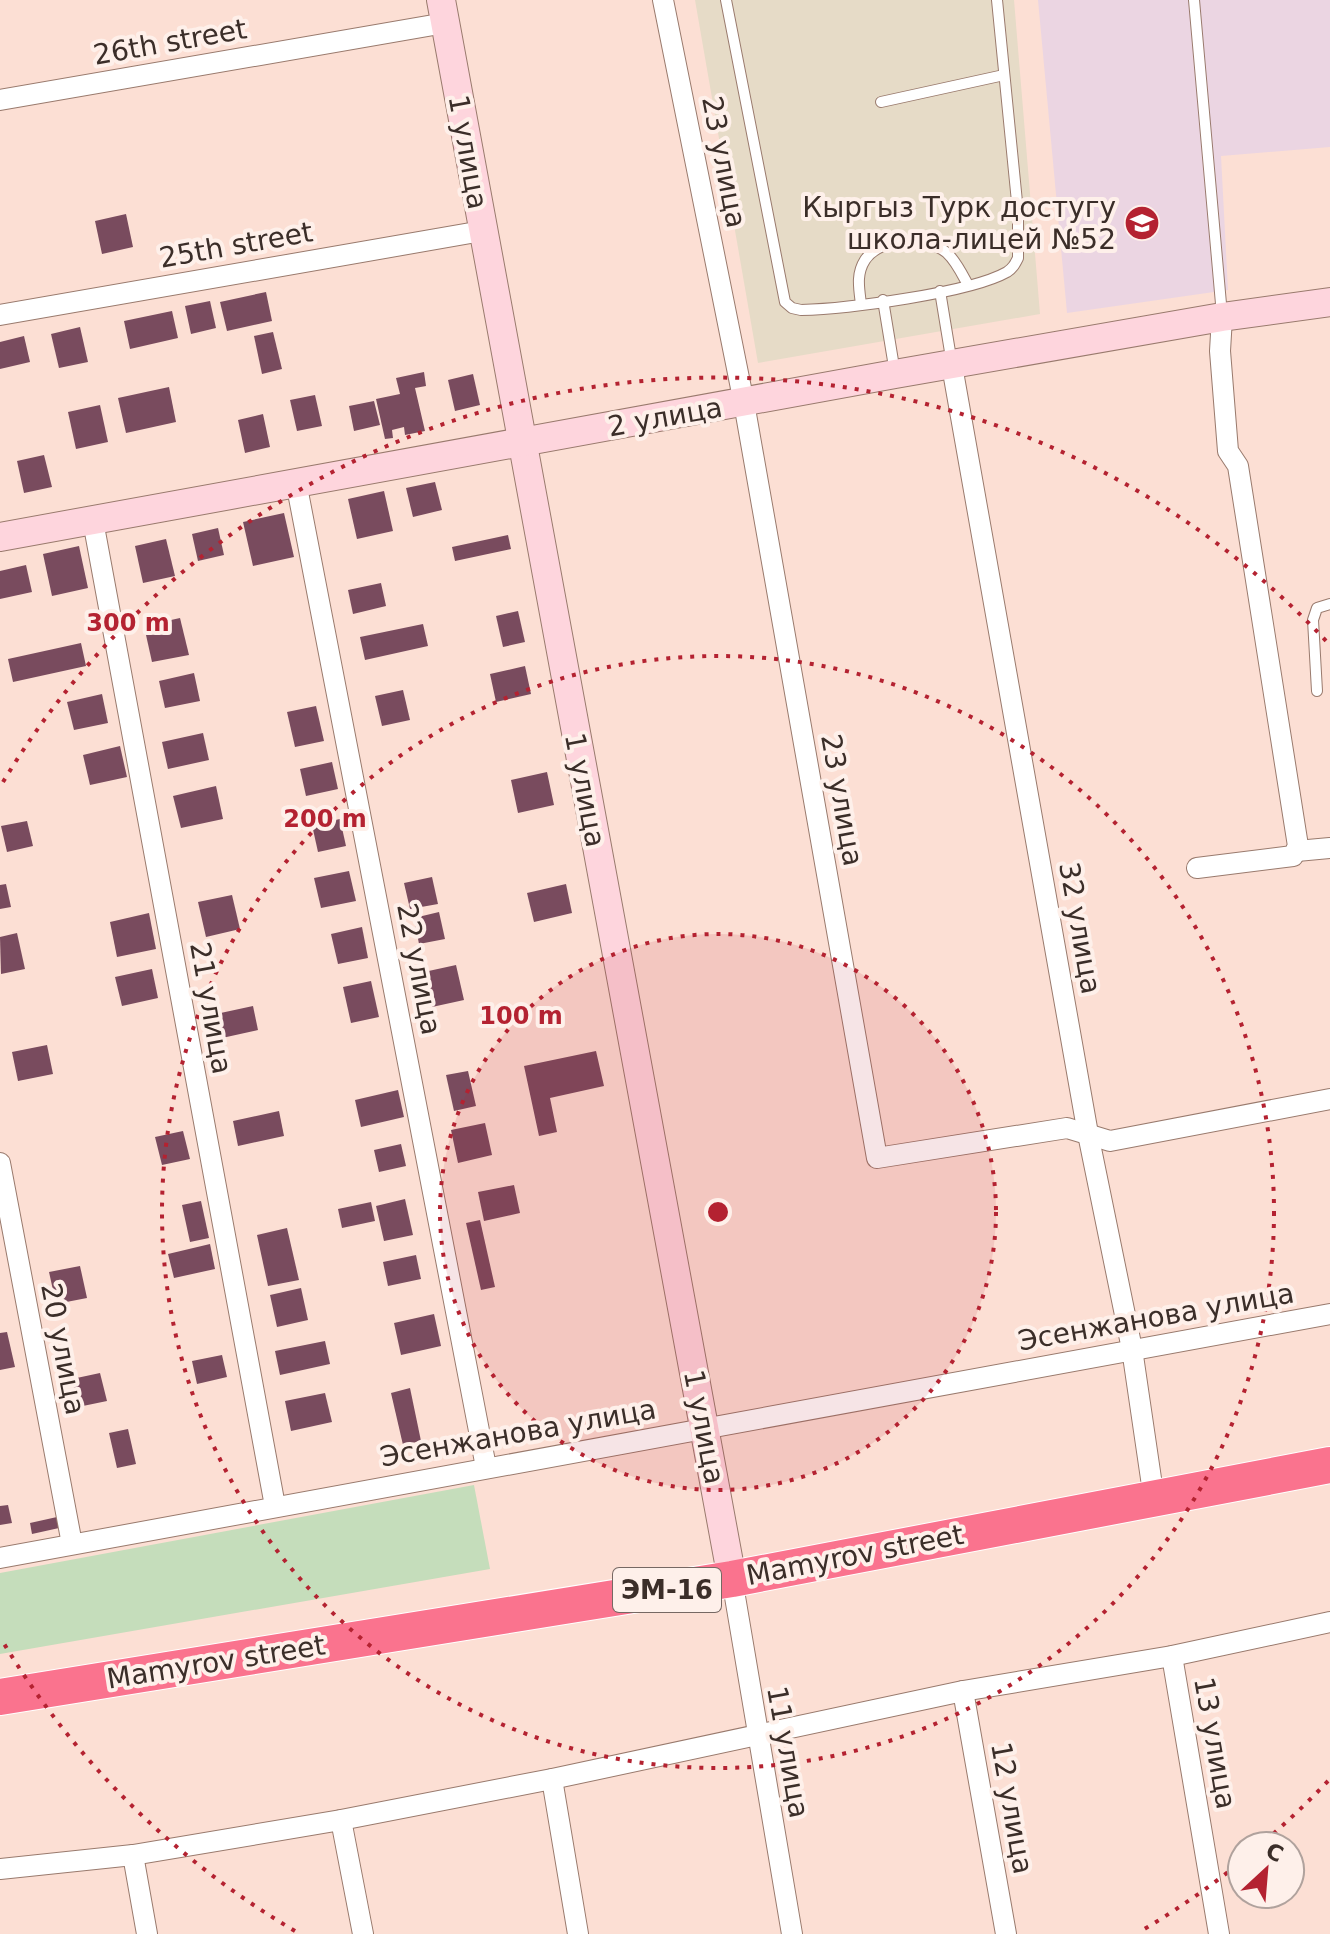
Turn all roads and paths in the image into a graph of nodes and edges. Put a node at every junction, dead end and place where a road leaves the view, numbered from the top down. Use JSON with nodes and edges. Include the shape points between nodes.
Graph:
{"nodes":[{"id":1,"x":663,"y":0,"type":"edge"},
{"id":2,"x":726,"y":0,"type":"edge"},
{"id":3,"x":997,"y":0,"type":"edge"},
{"id":4,"x":1194,"y":0,"type":"edge"},
{"id":5,"x":443,"y":12,"type":"edge"},
{"id":6,"x":1004,"y":75,"type":"junction"},
{"id":7,"x":0,"y":100,"type":"edge"},
{"id":8,"x":881,"y":102,"type":"dead end"},
{"id":9,"x":482,"y":231,"type":"junction"},
{"id":10,"x":968,"y":285,"type":"junction"},
{"id":11,"x":940,"y":291,"type":"junction"},
{"id":12,"x":883,"y":300,"type":"junction"},
{"id":13,"x":1330,"y":302,"type":"edge"},
{"id":14,"x":861,"y":304,"type":"junction"},
{"id":15,"x":0,"y":315,"type":"edge"},
{"id":16,"x":1222,"y":317,"type":"junction"},
{"id":17,"x":952,"y":366,"type":"junction"},
{"id":18,"x":895,"y":374,"type":"junction"},
{"id":19,"x":744,"y":403,"type":"junction"},
{"id":20,"x":520,"y":442,"type":"junction"},
{"id":21,"x":296,"y":482,"type":"junction"},
{"id":22,"x":93,"y":521,"type":"junction"},
{"id":23,"x":0,"y":537,"type":"edge"},
{"id":24,"x":1330,"y":604,"type":"edge"},
{"id":25,"x":1317,"y":691,"type":"dead end"},
{"id":26,"x":1330,"y":848,"type":"edge"},
{"id":27,"x":1297,"y":851,"type":"junction"},
{"id":28,"x":1197,"y":868,"type":"dead end"},
{"id":29,"x":1330,"y":1099,"type":"edge"},
{"id":30,"x":1088,"y":1134,"type":"junction"},
{"id":31,"x":0,"y":1163,"type":"edge"},
{"id":32,"x":1330,"y":1314,"type":"edge"},
{"id":33,"x":1132,"y":1349,"type":"junction"},
{"id":34,"x":704,"y":1428,"type":"junction"},
{"id":35,"x":1330,"y":1465,"type":"edge"},
{"id":36,"x":486,"y":1467,"type":"junction"},
{"id":37,"x":1154,"y":1499,"type":"junction"},
{"id":38,"x":275,"y":1506,"type":"junction"},
{"id":39,"x":72,"y":1544,"type":"junction"},
{"id":40,"x":0,"y":1558,"type":"edge"},
{"id":41,"x":732,"y":1579,"type":"junction"},
{"id":42,"x":1330,"y":1622,"type":"edge"},
{"id":43,"x":1172,"y":1656,"type":"junction"},
{"id":44,"x":963,"y":1691,"type":"junction"},
{"id":45,"x":0,"y":1697,"type":"edge"},
{"id":46,"x":757,"y":1737,"type":"junction"},
{"id":47,"x":552,"y":1779,"type":"junction"},
{"id":48,"x":341,"y":1820,"type":"junction"},
{"id":49,"x":133,"y":1855,"type":"junction"},
{"id":50,"x":0,"y":1869,"type":"edge"},
{"id":51,"x":147,"y":1934,"type":"edge"},
{"id":52,"x":363,"y":1934,"type":"edge"},
{"id":53,"x":578,"y":1934,"type":"edge"},
{"id":54,"x":792,"y":1934,"type":"edge"},
{"id":55,"x":1006,"y":1934,"type":"edge"},
{"id":56,"x":1219,"y":1934,"type":"edge"}],
"edges":[{"from":1,"to":19,"type":"street","name":"23 улица"},
{"from":2,"to":14,"type":"lane","via":[[785,302],[801,310]]},
{"from":3,"to":6,"type":"lane"},
{"from":4,"to":16,"type":"lane"},
{"from":5,"to":7,"type":"street","name":"26th street"},
{"from":5,"to":9,"type":"street","name":"1 улица"},
{"from":6,"to":8,"type":"lane"},
{"from":6,"to":10,"type":"lane","via":[[1018,258],[1010,270]]},
{"from":9,"to":15,"type":"street","name":"25th street"},
{"from":9,"to":20,"type":"street","name":"1 улица"},
{"from":10,"to":11,"type":"lane"},
{"from":10,"to":14,"type":"lane","via":[[938,247],[900,243],[876,250],[865,260],[858,276]]},
{"from":11,"to":12,"type":"lane"},
{"from":11,"to":17,"type":"lane"},
{"from":12,"to":14,"type":"lane"},
{"from":12,"to":18,"type":"lane"},
{"from":13,"to":16,"type":"street","name":"2 улица"},
{"from":16,"to":17,"type":"street","name":"2 улица"},
{"from":16,"to":27,"type":"street","via":[[1228,451],[1238,466]]},
{"from":17,"to":18,"type":"street","name":"2 улица"},
{"from":17,"to":30,"type":"street","name":"32 улица"},
{"from":18,"to":19,"type":"street","name":"2 улица"},
{"from":19,"to":20,"type":"street","name":"2 улица"},
{"from":19,"to":30,"type":"street","name":"23 улица","via":[[877,1158],[1067,1128]]},
{"from":20,"to":21,"type":"street","name":"2 улица"},
{"from":20,"to":34,"type":"street","name":"1 улица"},
{"from":21,"to":22,"type":"street","name":"2 улица"},
{"from":21,"to":36,"type":"street","name":"22 улица"},
{"from":22,"to":23,"type":"street","name":"2 улица"},
{"from":22,"to":38,"type":"street","name":"21 улица"},
{"from":24,"to":25,"type":"lane","via":[[1317,608],[1313,620]]},
{"from":26,"to":27,"type":"street"},
{"from":27,"to":28,"type":"street","via":[[1293,856]]},
{"from":29,"to":30,"type":"street","name":"23 улица","via":[[1110,1141]]},
{"from":30,"to":33,"type":"street","name":"32 улица"},
{"from":31,"to":39,"type":"street","name":"20 улица"},
{"from":32,"to":33,"type":"street","name":"Эсенжанова улица"},
{"from":33,"to":34,"type":"street","name":"Эсенжанова улица"},
{"from":33,"to":37,"type":"street","name":"32 улица"},
{"from":34,"to":36,"type":"street","name":"Эсенжанова улица"},
{"from":34,"to":41,"type":"street","name":"1 улица"},
{"from":35,"to":37,"type":"highway","name":"Mamyrov street","number":"ЭМ-16"},
{"from":36,"to":38,"type":"street","name":"Эсенжанова улица"},
{"from":37,"to":41,"type":"highway","name":"Mamyrov street","number":"ЭМ-16"},
{"from":38,"to":39,"type":"street","name":"Эсенжанова улица"},
{"from":39,"to":40,"type":"street","name":"Эсенжанова улица"},
{"from":41,"to":45,"type":"highway","name":"Mamyrov street","number":"ЭМ-16"},
{"from":41,"to":46,"type":"street","name":"11 улица"},
{"from":42,"to":43,"type":"street"},
{"from":43,"to":44,"type":"street"},
{"from":43,"to":56,"type":"street","name":"13 улица"},
{"from":44,"to":46,"type":"street"},
{"from":44,"to":55,"type":"street","name":"12 улица"},
{"from":46,"to":47,"type":"street"},
{"from":46,"to":54,"type":"street","name":"11 улица"},
{"from":47,"to":48,"type":"street"},
{"from":47,"to":53,"type":"street"},
{"from":48,"to":49,"type":"street"},
{"from":48,"to":52,"type":"street"},
{"from":49,"to":50,"type":"street"},
{"from":49,"to":51,"type":"street"}]}
